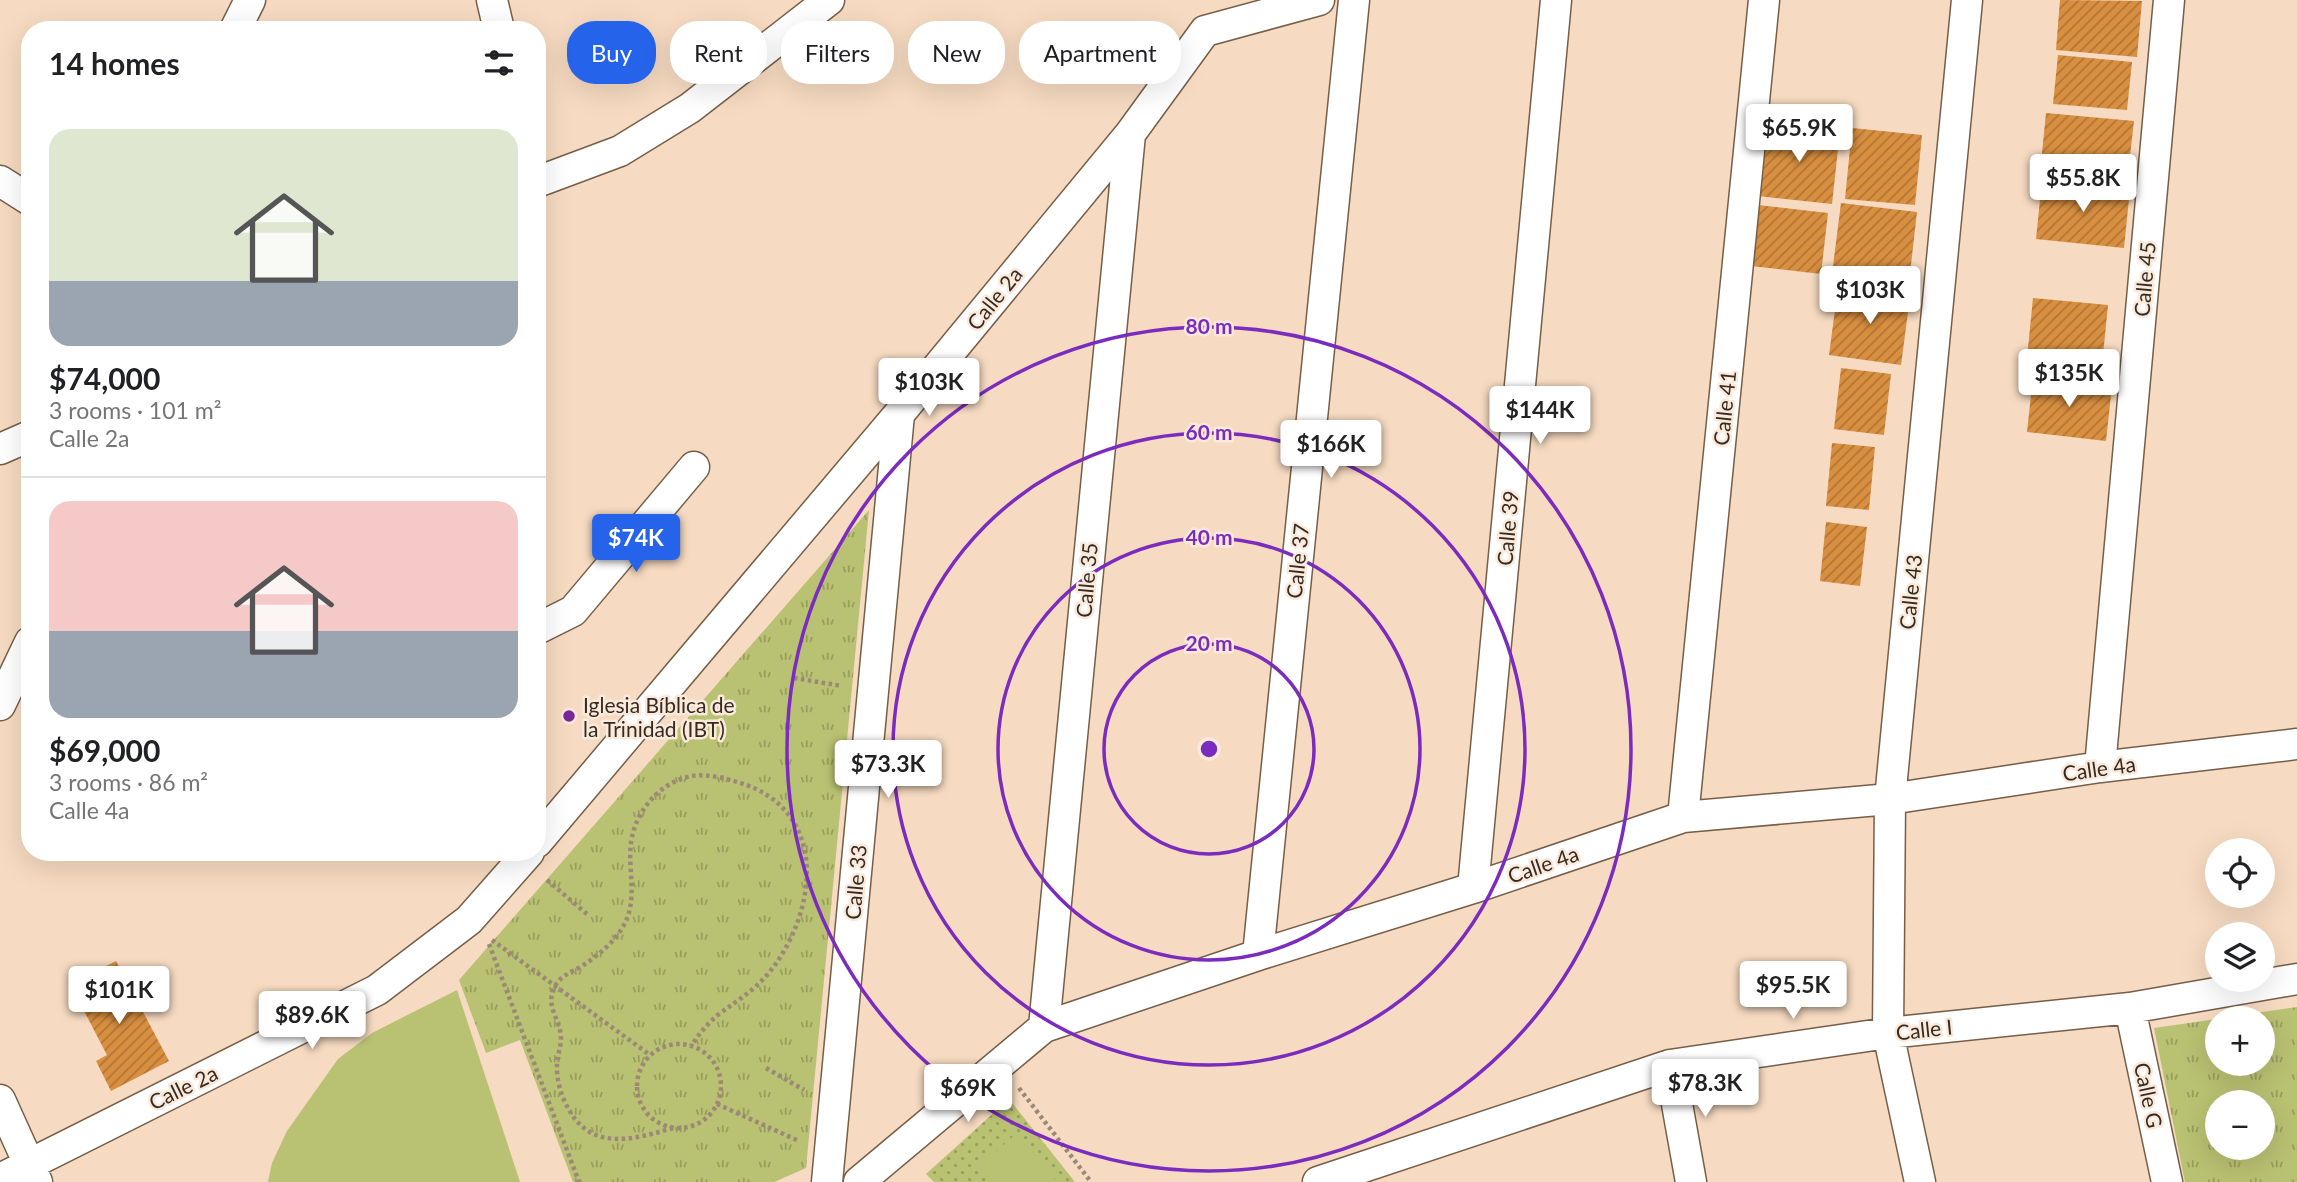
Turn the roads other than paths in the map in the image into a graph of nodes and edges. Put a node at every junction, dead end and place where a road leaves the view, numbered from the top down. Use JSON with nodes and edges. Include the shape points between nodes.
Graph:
{"nodes":[{"id":1,"x":250,"y":0,"type":"edge"},
{"id":2,"x":492,"y":0,"type":"edge"},
{"id":3,"x":828,"y":0,"type":"edge"},
{"id":4,"x":1319,"y":0,"type":"edge"},
{"id":5,"x":1354,"y":0,"type":"edge"},
{"id":6,"x":1556,"y":0,"type":"edge"},
{"id":7,"x":1764,"y":0,"type":"edge"},
{"id":8,"x":1967,"y":0,"type":"edge"},
{"id":9,"x":2169,"y":0,"type":"edge"},
{"id":10,"x":240,"y":21,"type":"edge"},
{"id":11,"x":497,"y":21,"type":"edge"},
{"id":12,"x":1130,"y":134,"type":"junction"},
{"id":13,"x":546,"y":179,"type":"edge"},
{"id":14,"x":0,"y":181,"type":"edge"},
{"id":15,"x":21,"y":194,"type":"edge"},
{"id":16,"x":899,"y":414,"type":"junction"},
{"id":17,"x":21,"y":440,"type":"edge"},
{"id":18,"x":0,"y":449,"type":"edge"},
{"id":19,"x":694,"y":467,"type":"dead end"},
{"id":20,"x":546,"y":624,"type":"edge"},
{"id":21,"x":21,"y":661,"type":"edge"},
{"id":22,"x":0,"y":705,"type":"edge"},
{"id":23,"x":2297,"y":744,"type":"edge"},
{"id":24,"x":2100,"y":767,"type":"junction"},
{"id":25,"x":1890,"y":799,"type":"junction"},
{"id":26,"x":1683,"y":817,"type":"junction"},
{"id":27,"x":546,"y":831,"type":"edge"},
{"id":28,"x":536,"y":865,"type":"edge"},
{"id":29,"x":1473,"y":888,"type":"junction"},
{"id":30,"x":1258,"y":955,"type":"junction"},
{"id":31,"x":2297,"y":979,"type":"edge"},
{"id":32,"x":2130,"y":1008,"type":"junction"},
{"id":33,"x":1044,"y":1027,"type":"junction"},
{"id":34,"x":1888,"y":1033,"type":"junction"},
{"id":35,"x":1670,"y":1065,"type":"junction"},
{"id":36,"x":0,"y":1100,"type":"edge"},
{"id":37,"x":34,"y":1173,"type":"edge"},
{"id":38,"x":0,"y":1179,"type":"edge"},
{"id":39,"x":827,"y":1182,"type":"edge"},
{"id":40,"x":859,"y":1182,"type":"edge"},
{"id":41,"x":1318,"y":1182,"type":"edge"},
{"id":42,"x":1690,"y":1182,"type":"edge"},
{"id":43,"x":1920,"y":1182,"type":"edge"},
{"id":44,"x":2167,"y":1182,"type":"edge"}],
"edges":[{"from":1,"to":10,"type":"street"},
{"from":2,"to":11,"type":"street"},
{"from":3,"to":13,"type":"street","via":[[690,108],[620,151]]},
{"from":4,"to":12,"type":"street","name":"Calle 2a","via":[[1205,31]]},
{"from":5,"to":30,"type":"street","name":"Calle 37"},
{"from":6,"to":29,"type":"street","name":"Calle 39"},
{"from":7,"to":26,"type":"street","name":"Calle 41"},
{"from":8,"to":25,"type":"street","name":"Calle 43"},
{"from":9,"to":24,"type":"street","name":"Calle 45"},
{"from":12,"to":16,"type":"street","name":"Calle 2a"},
{"from":12,"to":33,"type":"street","name":"Calle 35"},
{"from":14,"to":15,"type":"street"},
{"from":16,"to":27,"type":"street","name":"Calle 2a"},
{"from":16,"to":39,"type":"street","name":"Calle 33"},
{"from":17,"to":18,"type":"street"},
{"from":19,"to":20,"type":"street","via":[[573,611]]},
{"from":21,"to":22,"type":"street"},
{"from":23,"to":24,"type":"street","name":"Calle 4a"},
{"from":24,"to":25,"type":"street","name":"Calle 4a"},
{"from":25,"to":26,"type":"street","name":"Calle 4a"},
{"from":25,"to":34,"type":"street","name":"Calle 43"},
{"from":26,"to":29,"type":"street","name":"Calle 4a"},
{"from":28,"to":37,"type":"street","name":"Calle 2a","via":[[377,990]]},
{"from":29,"to":30,"type":"street","name":"Calle 4a"},
{"from":30,"to":33,"type":"street","name":"Calle 4a"},
{"from":31,"to":32,"type":"street","name":"Calle I"},
{"from":32,"to":34,"type":"street","name":"Calle I"},
{"from":32,"to":44,"type":"street","name":"Calle G"},
{"from":33,"to":40,"type":"street","name":"Calle 4a"},
{"from":34,"to":35,"type":"street","name":"Calle I"},
{"from":34,"to":43,"type":"street","name":"Calle 43"},
{"from":35,"to":41,"type":"street","name":"Calle I"},
{"from":35,"to":42,"type":"street"},
{"from":36,"to":37,"type":"street"},
{"from":37,"to":38,"type":"street","name":"Calle 2a"}]}
